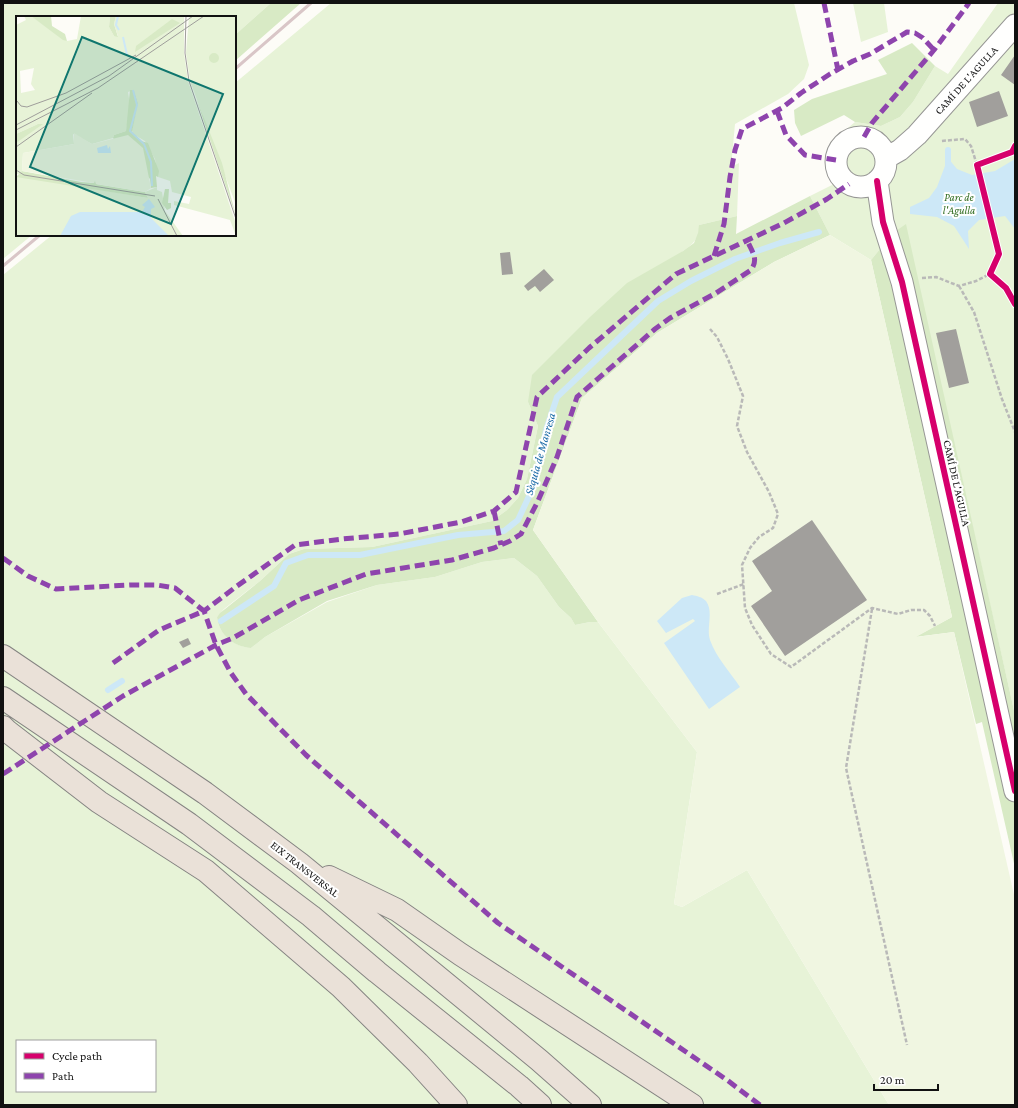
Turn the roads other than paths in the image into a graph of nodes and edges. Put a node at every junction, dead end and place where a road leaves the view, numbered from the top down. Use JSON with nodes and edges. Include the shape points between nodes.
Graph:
{"nodes":[{"id":1,"x":1015,"y":25,"type":"edge"},
{"id":2,"x":882,"y":151,"type":"junction"},
{"id":3,"x":870,"y":184,"type":"junction"},
{"id":4,"x":3,"y":656,"type":"edge"},
{"id":5,"x":3,"y":698,"type":"edge"},
{"id":6,"x":3,"y":727,"type":"edge"},
{"id":7,"x":1015,"y":791,"type":"edge"},
{"id":8,"x":299,"y":863,"type":"junction"},
{"id":9,"x":456,"y":1105,"type":"edge"},
{"id":10,"x":540,"y":1105,"type":"edge"},
{"id":11,"x":590,"y":1105,"type":"edge"},
{"id":12,"x":692,"y":1105,"type":"edge"}],
"edges":[{"from":1,"to":2,"type":"street","name":"CAMÍ DE L'AGULLA","via":[[917,135]]},
{"from":2,"to":3,"type":"street","via":[[885,171]]},
{"from":2,"to":3,"type":"street","via":[[868,138],[856,137],[845,142],[838,152],[836,164],[841,176],[849,184]]},
{"from":3,"to":7,"type":"street","name":"CAMÍ DE L'AGULLA","via":[[902,282]]},
{"from":4,"to":8,"type":"highway","name":"EIX TRANSVERSAL","via":[[205,793]]},
{"from":5,"to":10,"type":"highway","via":[[189,824],[305,911]]},
{"from":6,"to":9,"type":"highway","via":[[99,802],[206,871],[341,987]]},
{"from":8,"to":11,"type":"highway","name":"EIX TRANSVERSAL"},
{"from":8,"to":12,"type":"highway","via":[[397,910]]}]}
